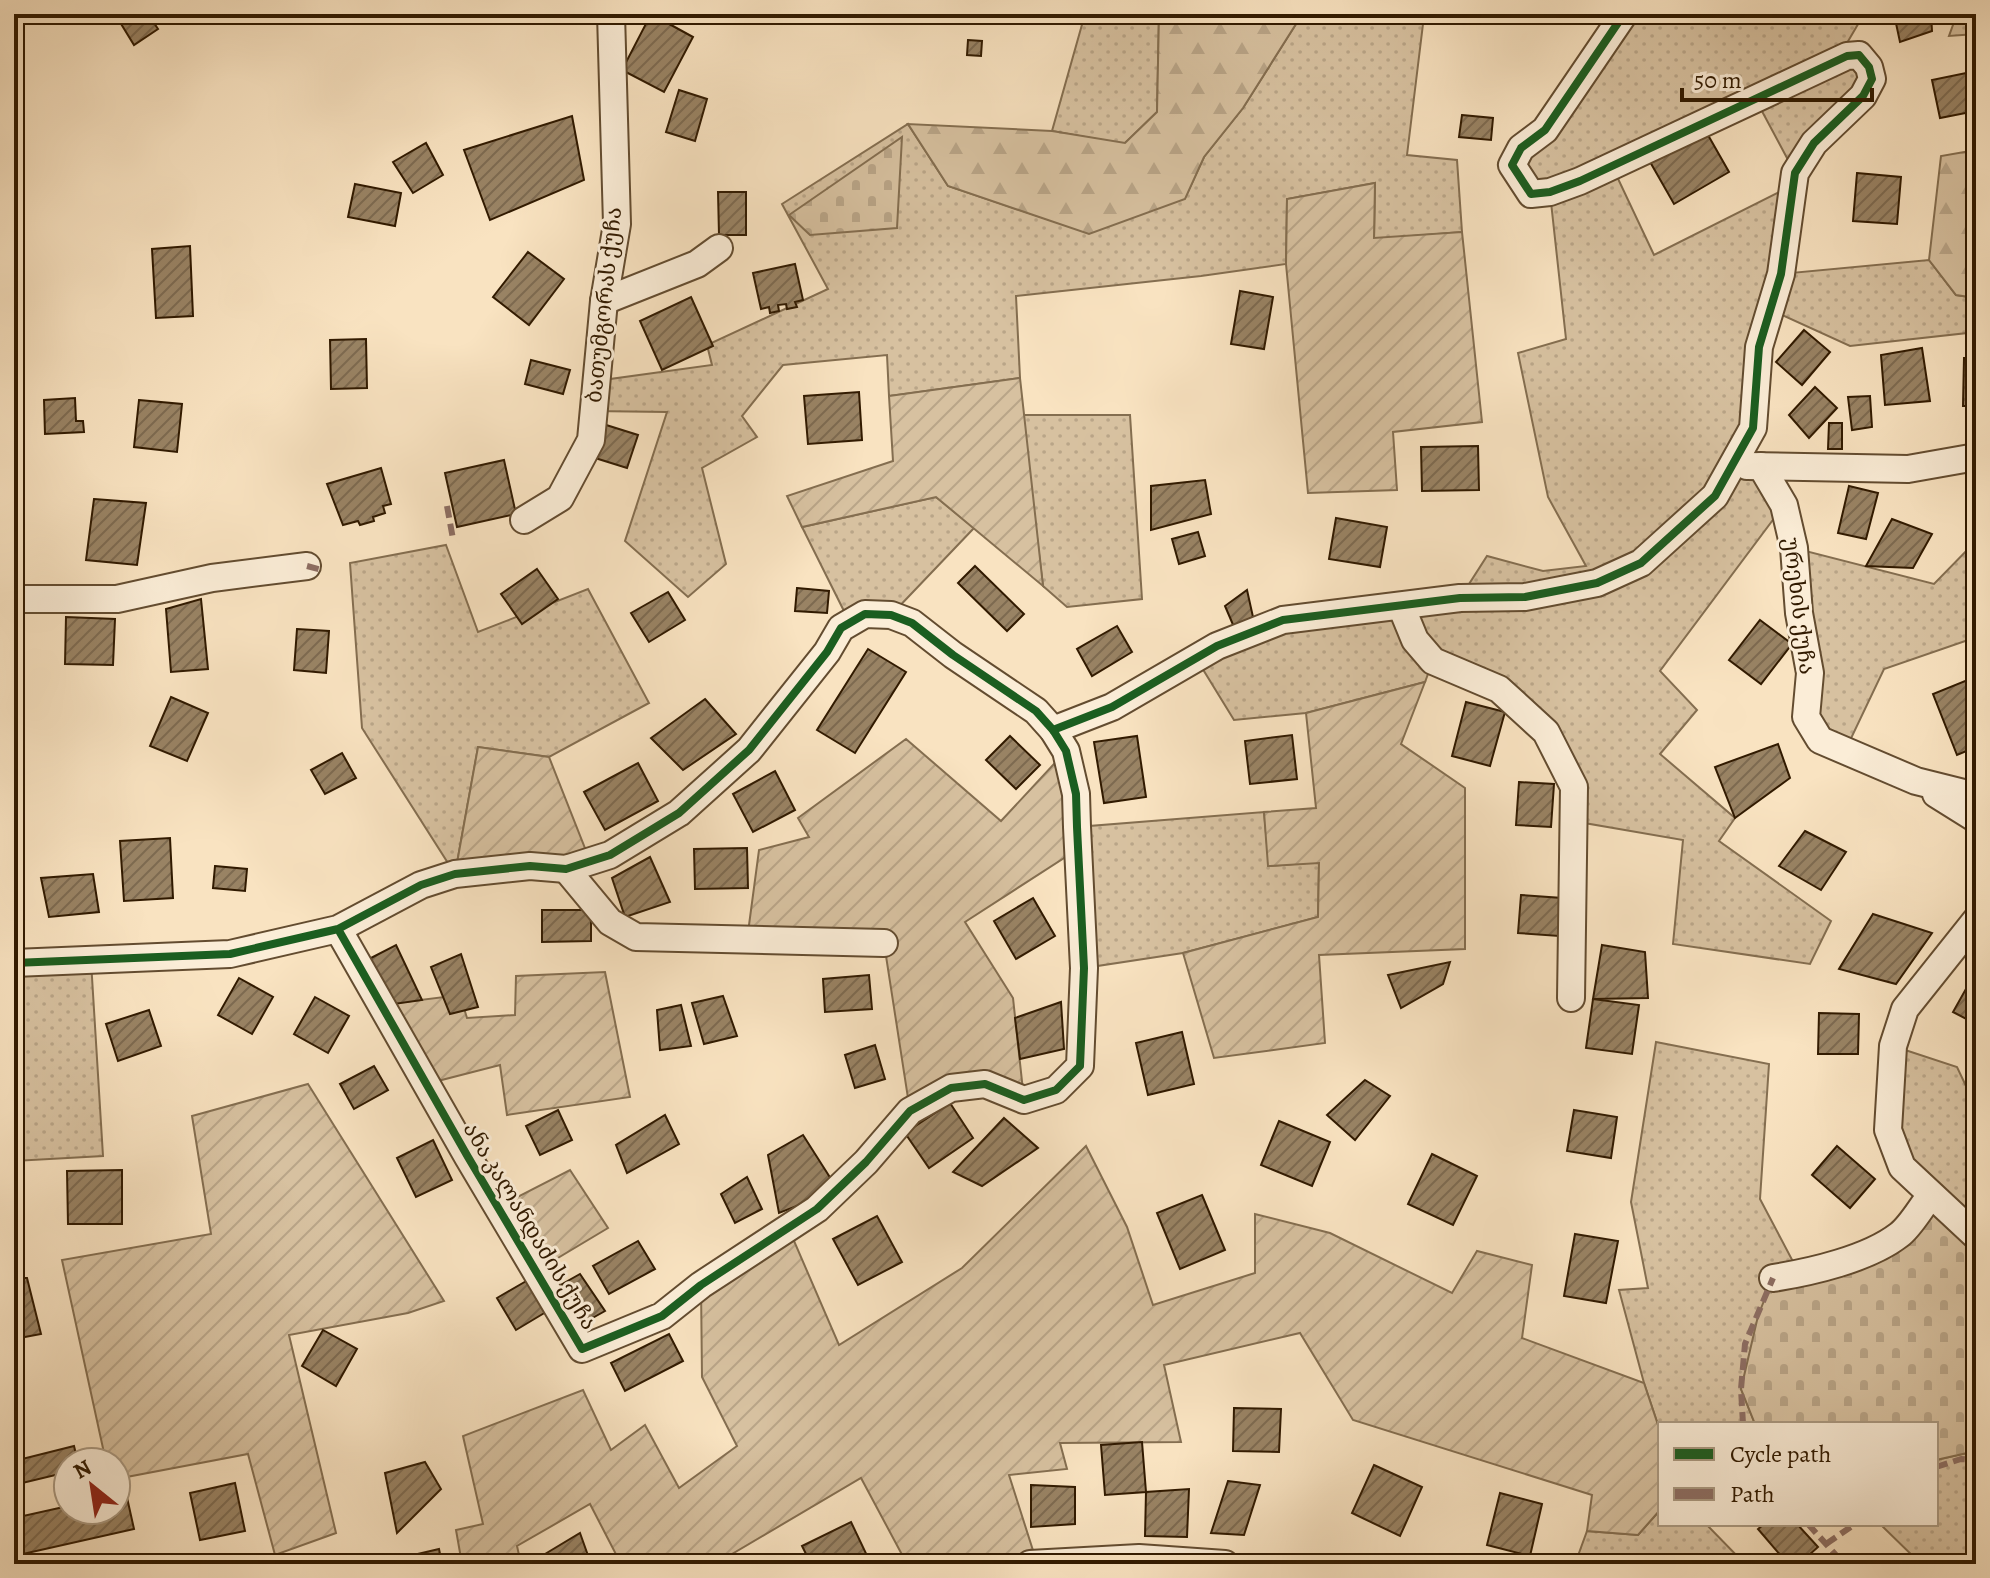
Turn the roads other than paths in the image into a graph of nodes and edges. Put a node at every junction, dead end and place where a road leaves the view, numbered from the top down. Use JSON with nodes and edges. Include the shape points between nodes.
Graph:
{"nodes":[{"id":1,"x":611,"y":14,"type":"edge"},
{"id":2,"x":1624,"y":14,"type":"edge"},
{"id":3,"x":719,"y":248,"type":"dead end"},
{"id":4,"x":604,"y":301,"type":"junction"},
{"id":5,"x":1976,"y":457,"type":"edge"},
{"id":6,"x":1732,"y":466,"type":"junction"},
{"id":7,"x":1761,"y":466,"type":"junction"},
{"id":8,"x":524,"y":520,"type":"dead end"},
{"id":9,"x":307,"y":566,"type":"dead end"},
{"id":10,"x":14,"y":599,"type":"edge"},
{"id":11,"x":1401,"y":606,"type":"junction"},
{"id":12,"x":1053,"y":730,"type":"junction"},
{"id":13,"x":1916,"y":781,"type":"junction"},
{"id":14,"x":1976,"y":796,"type":"edge"},
{"id":15,"x":1976,"y":819,"type":"edge"},
{"id":16,"x":566,"y":869,"type":"junction"},
{"id":17,"x":1976,"y":920,"type":"edge"},
{"id":18,"x":338,"y":929,"type":"junction"},
{"id":19,"x":884,"y":943,"type":"dead end"},
{"id":20,"x":14,"y":963,"type":"edge"},
{"id":21,"x":1571,"y":998,"type":"dead end"},
{"id":22,"x":1931,"y":1195,"type":"junction"},
{"id":23,"x":1976,"y":1236,"type":"edge"},
{"id":24,"x":1773,"y":1278,"type":"dead end"},
{"id":25,"x":1030,"y":1564,"type":"edge"},
{"id":26,"x":1225,"y":1564,"type":"edge"}],
"edges":[{"from":1,"to":4,"type":"street","name":"ბათუმგორას ქუჩა","via":[[617,224]]},
{"from":2,"to":6,"type":"street","via":[[1545,130],[1521,148],[1512,165],[1531,194],[1580,181],[1847,56],[1859,55],[1872,79],[1863,96],[1814,143],[1795,173],[1781,274],[1759,347],[1753,428]]},
{"from":3,"to":4,"type":"street","via":[[697,264]]},
{"from":4,"to":8,"type":"street","name":"ბათუმგორას ქუჩა","via":[[591,440],[560,498]]},
{"from":5,"to":7,"type":"street","via":[[1908,469]]},
{"from":6,"to":7,"type":"street"},
{"from":6,"to":11,"type":"street","via":[[1715,496],[1641,563],[1597,583],[1525,597]]},
{"from":7,"to":13,"type":"street","name":"ურეხის ქუჩა","via":[[1784,505],[1794,548],[1810,673],[1806,717],[1820,740]]},
{"from":9,"to":10,"type":"street","via":[[212,578],[117,599]]},
{"from":11,"to":12,"type":"street","via":[[1283,620],[1217,646],[1112,707]]},
{"from":11,"to":21,"type":"street","via":[[1415,640],[1433,661],[1499,689],[1546,732],[1574,787]]},
{"from":12,"to":16,"type":"street","name":"ანა კალანდაძის ქუჩა","via":[[1036,711],[912,623],[865,614],[841,628],[749,750],[679,813],[610,855]]},
{"from":12,"to":18,"type":"street","name":"ანა კალანდაძის ქუჩა","via":[[1066,751],[1076,794],[1084,968],[1080,1066],[1056,1090],[1024,1100],[985,1084],[951,1088],[910,1111],[817,1209],[662,1316],[582,1349]]},
{"from":13,"to":14,"type":"street","name":"ურეხის ქუჩა"},
{"from":13,"to":15,"type":"street","name":"ურეხის ქუჩა"},
{"from":16,"to":18,"type":"street","name":"ანა კალანდაძის ქუჩა","via":[[530,866],[455,874],[421,885]]},
{"from":16,"to":19,"type":"street","via":[[610,922],[636,937]]},
{"from":17,"to":22,"type":"street","via":[[1905,1009],[1893,1046],[1888,1130],[1902,1167]]},
{"from":18,"to":20,"type":"street","name":"ანა კალანდაძის ქუჩა","via":[[230,954]]},
{"from":22,"to":23,"type":"street"},
{"from":22,"to":24,"type":"street","via":[[1900,1235],[1854,1258]]},
{"from":25,"to":26,"type":"street","via":[[1139,1558]]}]}
